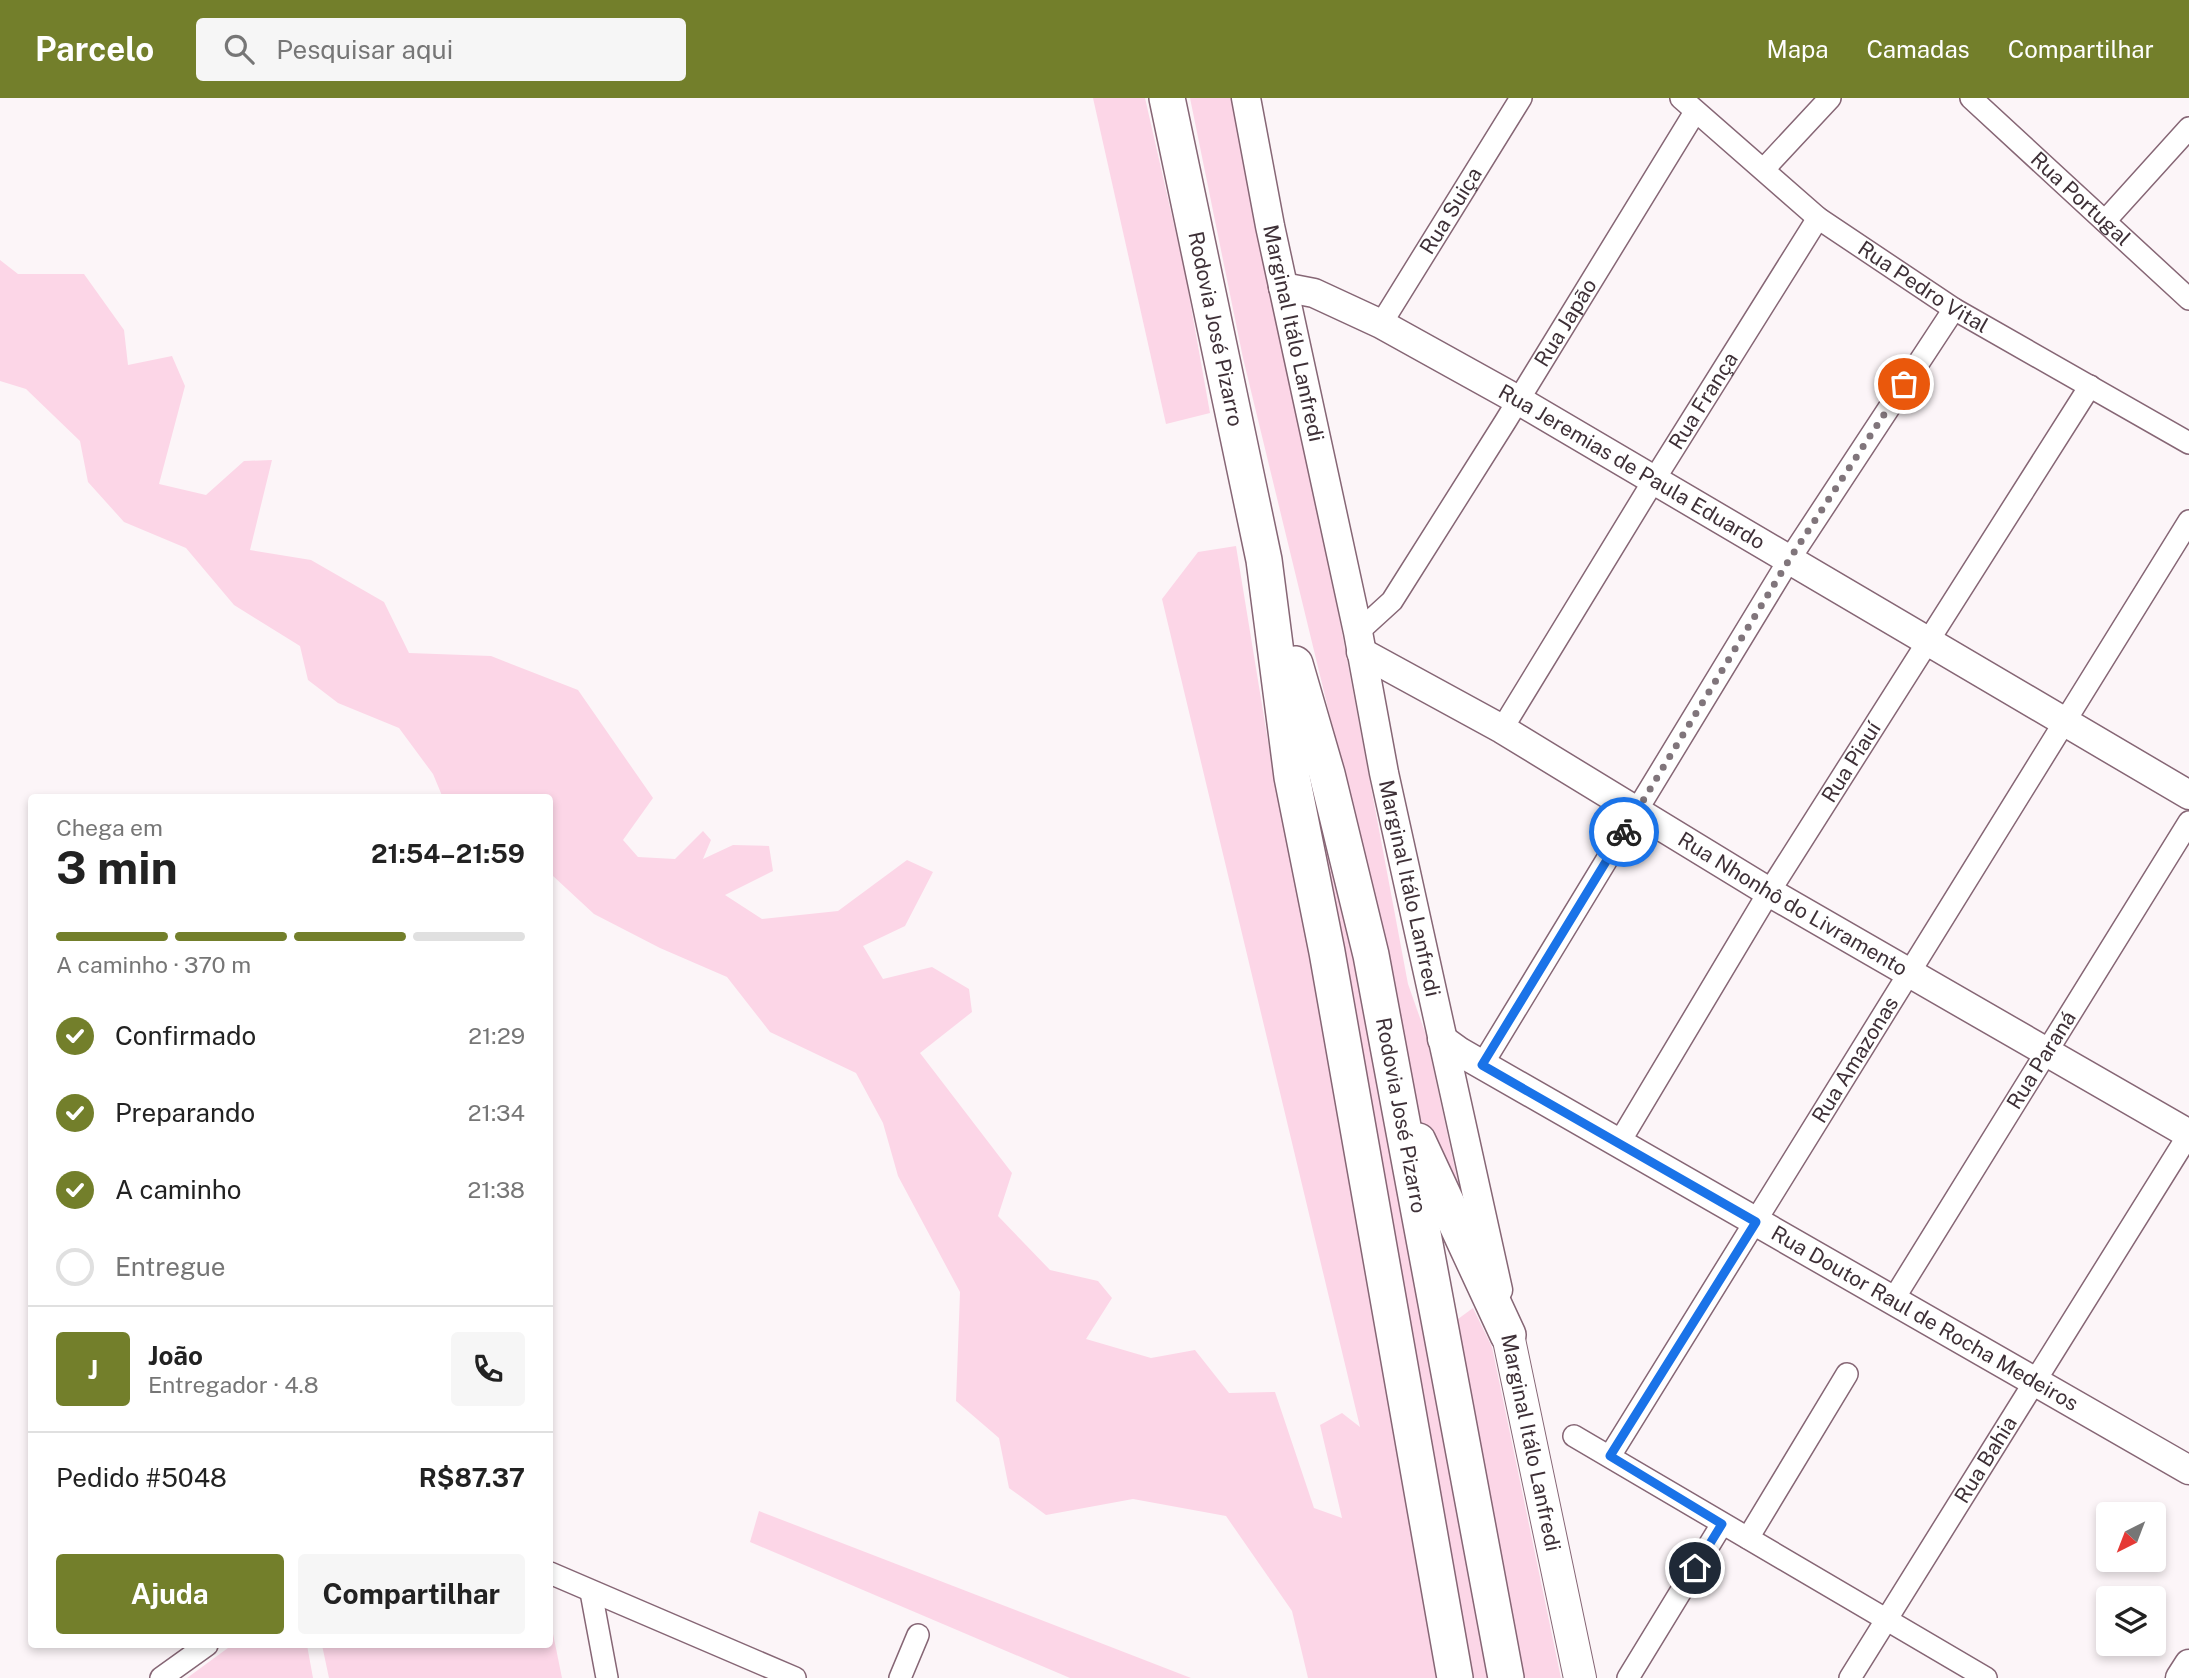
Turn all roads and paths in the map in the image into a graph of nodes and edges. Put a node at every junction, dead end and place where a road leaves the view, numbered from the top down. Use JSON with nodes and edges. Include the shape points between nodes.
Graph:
{"nodes":[{"id":1,"x":1167,"y":98,"type":"edge"},
{"id":2,"x":1247,"y":98,"type":"edge"},
{"id":3,"x":1521,"y":98,"type":"edge"},
{"id":4,"x":1830,"y":98,"type":"edge"},
{"id":5,"x":1971,"y":98,"type":"edge"},
{"id":6,"x":1688,"y":105,"type":"edge"},
{"id":7,"x":2189,"y":128,"type":"edge"},
{"id":8,"x":1764,"y":169,"type":"junction"},
{"id":9,"x":1818,"y":218,"type":"junction"},
{"id":10,"x":2105,"y":221,"type":"junction"},
{"id":11,"x":1283,"y":287,"type":"junction"},
{"id":12,"x":2189,"y":299,"type":"edge"},
{"id":13,"x":1954,"y":309,"type":"junction"},
{"id":14,"x":1381,"y":324,"type":"junction"},
{"id":15,"x":2090,"y":386,"type":"junction"},
{"id":16,"x":1518,"y":400,"type":"junction"},
{"id":17,"x":2189,"y":443,"type":"edge"},
{"id":18,"x":1654,"y":480,"type":"junction"},
{"id":19,"x":2189,"y":521,"type":"edge"},
{"id":20,"x":1264,"y":560,"type":"junction"},
{"id":21,"x":1789,"y":560,"type":"junction"},
{"id":22,"x":1359,"y":642,"type":"junction"},
{"id":23,"x":1929,"y":642,"type":"junction"},
{"id":24,"x":2065,"y":723,"type":"junction"},
{"id":25,"x":1502,"y":729,"type":"junction"},
{"id":26,"x":2189,"y":795,"type":"edge"},
{"id":27,"x":1636,"y":812,"type":"junction"},
{"id":28,"x":2189,"y":822,"type":"edge"},
{"id":29,"x":1769,"y":891,"type":"junction"},
{"id":30,"x":1910,"y":974,"type":"junction"},
{"id":31,"x":1442,"y":1039,"type":"junction"},
{"id":32,"x":2046,"y":1051,"type":"junction"},
{"id":33,"x":1482,"y":1065,"type":"junction"},
{"id":34,"x":1395,"y":1092,"type":"junction"},
{"id":35,"x":2189,"y":1134,"type":"edge"},
{"id":36,"x":1619,"y":1143,"type":"junction"},
{"id":37,"x":1756,"y":1222,"type":"junction"},
{"id":38,"x":1893,"y":1300,"type":"junction"},
{"id":39,"x":1508,"y":1335,"type":"junction"},
{"id":40,"x":1847,"y":1374,"type":"dead end"},
{"id":41,"x":2034,"y":1381,"type":"junction"},
{"id":42,"x":1574,"y":1436,"type":"dead end"},
{"id":43,"x":1610,"y":1456,"type":"junction"},
{"id":44,"x":2189,"y":1470,"type":"edge"},
{"id":45,"x":1722,"y":1524,"type":"junction"},
{"id":46,"x":1748,"y":1538,"type":"junction"},
{"id":47,"x":553,"y":1574,"type":"edge"},
{"id":48,"x":591,"y":1592,"type":"junction"},
{"id":49,"x":1886,"y":1619,"type":"junction"},
{"id":50,"x":918,"y":1635,"type":"dead end"},
{"id":51,"x":203,"y":1648,"type":"edge"},
{"id":52,"x":2189,"y":1664,"type":"edge"},
{"id":53,"x":161,"y":1678,"type":"edge"},
{"id":54,"x":607,"y":1678,"type":"edge"},
{"id":55,"x":795,"y":1678,"type":"edge"},
{"id":56,"x":900,"y":1678,"type":"edge"},
{"id":57,"x":1455,"y":1678,"type":"edge"},
{"id":58,"x":1506,"y":1678,"type":"edge"},
{"id":59,"x":1580,"y":1678,"type":"edge"},
{"id":60,"x":1628,"y":1678,"type":"edge"},
{"id":61,"x":1850,"y":1678,"type":"edge"},
{"id":62,"x":1986,"y":1678,"type":"edge"},
{"id":63,"x":2180,"y":1678,"type":"edge"}],
"edges":[{"from":1,"to":20,"type":"main road","name":"Rodovia José Pizarro"},
{"from":2,"to":11,"type":"street","name":"Marginal Itálo Lanfredi"},
{"from":3,"to":14,"type":"street","name":"Rua Suiça"},
{"from":4,"to":8,"type":"street"},
{"from":5,"to":10,"type":"street","name":"Rua Portugal"},
{"from":6,"to":8,"type":"street","name":"Rua Pedro Vital"},
{"from":6,"to":16,"type":"street","name":"Rua Japão"},
{"from":7,"to":10,"type":"street"},
{"from":8,"to":9,"type":"street","name":"Rua Pedro Vital"},
{"from":9,"to":13,"type":"street","name":"Rua Pedro Vital"},
{"from":9,"to":18,"type":"street","name":"Rua França"},
{"from":10,"to":12,"type":"street","name":"Rua Portugal"},
{"from":11,"to":14,"type":"street","name":"Rua Jeremias de Paula Eduardo","via":[[1314,293]]},
{"from":11,"to":22,"type":"street","name":"Marginal Itálo Lanfredi"},
{"from":13,"to":15,"type":"street","name":"Rua Pedro Vital"},
{"from":13,"to":21,"type":"street"},
{"from":14,"to":16,"type":"street","name":"Rua Jeremias de Paula Eduardo"},
{"from":15,"to":17,"type":"street","name":"Rua Pedro Vital"},
{"from":15,"to":23,"type":"street","name":"Rua Piauí"},
{"from":16,"to":18,"type":"street","name":"Rua Jeremias de Paula Eduardo"},
{"from":16,"to":22,"type":"street","name":"Rua Japão","via":[[1392,601]]},
{"from":18,"to":21,"type":"street","name":"Rua Jeremias de Paula Eduardo"},
{"from":18,"to":25,"type":"street","name":"Rua França"},
{"from":19,"to":24,"type":"street","name":"Rua Amazonas"},
{"from":20,"to":34,"type":"main road","name":"Rodovia José Pizarro","via":[[1327,774],[1371,955]]},
{"from":20,"to":57,"type":"main road","name":"Rodovia José Pizarro","via":[[1292,777]]},
{"from":21,"to":23,"type":"street","name":"Rua Jeremias de Paula Eduardo"},
{"from":21,"to":27,"type":"street"},
{"from":22,"to":25,"type":"street","name":"Rua Nhonhô do Livramento"},
{"from":22,"to":31,"type":"street","name":"Marginal Itálo Lanfredi"},
{"from":23,"to":24,"type":"street","name":"Rua Jeremias de Paula Eduardo"},
{"from":23,"to":29,"type":"street","name":"Rua Piauí"},
{"from":24,"to":26,"type":"street","name":"Rua Jeremias de Paula Eduardo"},
{"from":24,"to":30,"type":"street","name":"Rua Amazonas"},
{"from":25,"to":27,"type":"street","name":"Rua Nhonhô do Livramento"},
{"from":27,"to":29,"type":"street","name":"Rua Nhonhô do Livramento"},
{"from":27,"to":33,"type":"street"},
{"from":28,"to":32,"type":"street","name":"Rua Paraná"},
{"from":29,"to":30,"type":"street","name":"Rua Nhonhô do Livramento"},
{"from":29,"to":36,"type":"street","name":"Rua Piauí"},
{"from":30,"to":32,"type":"street","name":"Rua Nhonhô do Livramento"},
{"from":30,"to":37,"type":"street","name":"Rua Amazonas"},
{"from":31,"to":33,"type":"street","name":"Rua Doutor Raul de Rocha Medeiros"},
{"from":31,"to":39,"type":"street","name":"Marginal Itálo Lanfredi"},
{"from":32,"to":35,"type":"street","name":"Rua Nhonhô do Livramento"},
{"from":32,"to":38,"type":"street","name":"Rua Paraná"},
{"from":33,"to":36,"type":"street","name":"Rua Doutor Raul de Rocha Medeiros"},
{"from":34,"to":39,"type":"main road"},
{"from":34,"to":58,"type":"main road","name":"Rodovia José Pizarro"},
{"from":35,"to":41,"type":"street","name":"Rua Bahia"},
{"from":36,"to":37,"type":"street","name":"Rua Doutor Raul de Rocha Medeiros"},
{"from":37,"to":38,"type":"street","name":"Rua Doutor Raul de Rocha Medeiros"},
{"from":37,"to":43,"type":"street","name":"Rua Amazonas"},
{"from":38,"to":41,"type":"street","name":"Rua Doutor Raul de Rocha Medeiros"},
{"from":39,"to":59,"type":"main road","name":"Marginal Itálo Lanfredi"},
{"from":40,"to":46,"type":"street"},
{"from":41,"to":44,"type":"street","name":"Rua Doutor Raul de Rocha Medeiros"},
{"from":41,"to":49,"type":"street","name":"Rua Bahia"},
{"from":42,"to":43,"type":"street"},
{"from":43,"to":45,"type":"street"},
{"from":45,"to":46,"type":"street"},
{"from":45,"to":60,"type":"street"},
{"from":46,"to":49,"type":"street"},
{"from":47,"to":48,"type":"street"},
{"from":48,"to":54,"type":"street"},
{"from":48,"to":55,"type":"street"},
{"from":49,"to":61,"type":"street","name":"Rua Bahia"},
{"from":49,"to":62,"type":"street"},
{"from":50,"to":56,"type":"street"},
{"from":51,"to":53,"type":"street"},
{"from":52,"to":63,"type":"street"}]}
